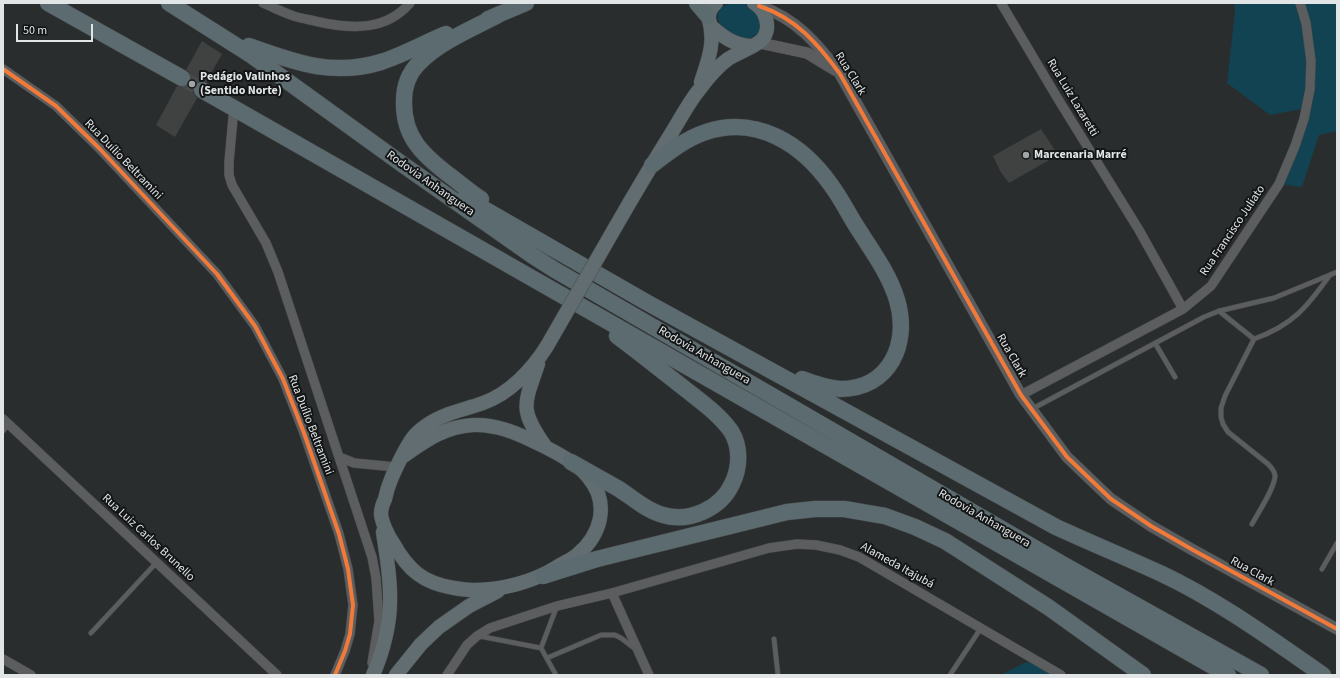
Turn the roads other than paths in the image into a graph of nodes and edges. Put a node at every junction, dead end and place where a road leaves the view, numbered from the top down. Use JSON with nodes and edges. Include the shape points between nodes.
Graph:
{"nodes":[{"id":1,"x":48,"y":3,"type":"edge"},
{"id":2,"x":169,"y":3,"type":"edge"},
{"id":3,"x":263,"y":3,"type":"edge"},
{"id":4,"x":410,"y":3,"type":"edge"},
{"id":5,"x":526,"y":3,"type":"edge"},
{"id":6,"x":697,"y":3,"type":"edge"},
{"id":7,"x":1000,"y":3,"type":"edge"},
{"id":8,"x":1300,"y":3,"type":"edge"},
{"id":9,"x":756,"y":4,"type":"edge"},
{"id":10,"x":712,"y":15,"type":"edge"},
{"id":11,"x":498,"y":16,"type":"junction"},
{"id":12,"x":226,"y":38,"type":"junction"},
{"id":13,"x":755,"y":44,"type":"junction"},
{"id":14,"x":3,"y":69,"type":"edge"},
{"id":15,"x":840,"y":74,"type":"junction"},
{"id":16,"x":182,"y":78,"type":"tunnel mouth"},
{"id":17,"x":202,"y":90,"type":"tunnel mouth"},
{"id":18,"x":698,"y":90,"type":"junction"},
{"id":19,"x":234,"y":108,"type":"junction"},
{"id":20,"x":402,"y":164,"type":"junction"},
{"id":21,"x":652,"y":165,"type":"junction"},
{"id":22,"x":531,"y":235,"type":"junction"},
{"id":23,"x":1337,"y":272,"type":"edge"},
{"id":24,"x":1331,"y":274,"type":"junction"},
{"id":25,"x":552,"y":288,"type":"junction"},
{"id":26,"x":1183,"y":309,"type":"junction"},
{"id":27,"x":1219,"y":311,"type":"junction"},
{"id":28,"x":1254,"y":339,"type":"junction"},
{"id":29,"x":1155,"y":343,"type":"junction"},
{"id":30,"x":543,"y":352,"type":"junction"},
{"id":31,"x":754,"y":360,"type":"junction"},
{"id":32,"x":1175,"y":377,"type":"dead end"},
{"id":33,"x":1021,"y":395,"type":"junction"},
{"id":34,"x":1032,"y":409,"type":"junction"},
{"id":35,"x":5,"y":425,"type":"edge"},
{"id":36,"x":546,"y":447,"type":"junction"},
{"id":37,"x":339,"y":457,"type":"junction"},
{"id":38,"x":399,"y":462,"type":"junction"},
{"id":39,"x":571,"y":462,"type":"junction"},
{"id":40,"x":381,"y":514,"type":"junction"},
{"id":41,"x":1252,"y":524,"type":"dead end"},
{"id":42,"x":1337,"y":543,"type":"edge"},
{"id":43,"x":157,"y":562,"type":"junction"},
{"id":44,"x":1322,"y":569,"type":"dead end"},
{"id":45,"x":543,"y":576,"type":"junction"},
{"id":46,"x":505,"y":587,"type":"junction"},
{"id":47,"x":612,"y":593,"type":"junction"},
{"id":48,"x":557,"y":606,"type":"junction"},
{"id":49,"x":981,"y":628,"type":"junction"},
{"id":50,"x":1337,"y":629,"type":"edge"},
{"id":51,"x":91,"y":633,"type":"dead end"},
{"id":52,"x":477,"y":636,"type":"junction"},
{"id":53,"x":774,"y":639,"type":"dead end"},
{"id":54,"x":541,"y":648,"type":"junction"},
{"id":55,"x":638,"y":651,"type":"junction"},
{"id":56,"x":547,"y":658,"type":"junction"},
{"id":57,"x":3,"y":659,"type":"edge"},
{"id":58,"x":31,"y":675,"type":"edge"},
{"id":59,"x":277,"y":675,"type":"edge"},
{"id":60,"x":335,"y":675,"type":"edge"},
{"id":61,"x":373,"y":675,"type":"edge"},
{"id":62,"x":396,"y":675,"type":"edge"},
{"id":63,"x":447,"y":675,"type":"edge"},
{"id":64,"x":556,"y":675,"type":"edge"},
{"id":65,"x":649,"y":675,"type":"edge"},
{"id":66,"x":778,"y":675,"type":"edge"},
{"id":67,"x":950,"y":675,"type":"edge"},
{"id":68,"x":1061,"y":675,"type":"edge"},
{"id":69,"x":1143,"y":675,"type":"edge"},
{"id":70,"x":1228,"y":675,"type":"edge"},
{"id":71,"x":1261,"y":675,"type":"edge"},
{"id":72,"x":1323,"y":675,"type":"edge"}],
"edges":[{"from":1,"to":16,"type":"highway"},
{"from":2,"to":12,"type":"highway","name":"Rodovia Anhanguera"},
{"from":3,"to":4,"type":"street","via":[[297,17],[365,27],[396,16]]},
{"from":5,"to":11,"type":"highway"},
{"from":6,"to":10,"type":"highway"},
{"from":7,"to":26,"type":"street","name":"Rua Luiz Lazaretti","via":[[1139,230]]},
{"from":8,"to":26,"type":"street","name":"Rua Francisco Juliato","via":[[1306,24],[1310,89],[1295,146],[1279,184],[1211,286]]},
{"from":9,"to":13,"type":"main road","via":[[766,19],[768,29],[764,38]]},
{"from":9,"to":15,"type":"street","name":"Rua Clark","via":[[773,10],[814,40]]},
{"from":10,"to":13,"type":"main road","via":[[721,36],[743,46]]},
{"from":10,"to":18,"type":"main road","via":[[712,45]]},
{"from":11,"to":12,"type":"highway","via":[[382,62],[359,67],[333,69],[305,65]]},
{"from":11,"to":22,"type":"highway","via":[[435,50],[420,62],[408,78],[404,89],[404,115],[410,135],[424,154]]},
{"from":12,"to":20,"type":"highway","name":"Rodovia Anhanguera"},
{"from":13,"to":15,"type":"street","name":"Rua Clark","via":[[807,53]]},
{"from":13,"to":18,"type":"main road","via":[[729,58]]},
{"from":14,"to":60,"type":"street","name":"Rua Duílio Beltramini","via":[[56,106],[99,148],[217,274],[255,326],[283,379],[304,433],[339,534],[348,569],[353,605],[350,634],[346,651]]},
{"from":15,"to":33,"type":"street","name":"Rua Clark"},
{"from":17,"to":19,"type":"highway","name":"Rodovia Anhanguera"},
{"from":18,"to":21,"type":"main road"},
{"from":19,"to":25,"type":"highway","name":"Rodovia Anhanguera"},
{"from":19,"to":37,"type":"street","via":[[229,162],[232,185],[266,243],[278,272]]},
{"from":20,"to":22,"type":"highway"},
{"from":20,"to":71,"type":"highway","name":"Rodovia Anhanguera","via":[[555,270],[1064,565]]},
{"from":21,"to":30,"type":"main road","bridge":true},
{"from":21,"to":31,"type":"highway","via":[[686,141],[721,129],[753,129],[784,140],[804,154],[831,184],[884,270],[897,301],[902,327],[895,356],[877,378],[860,386],[832,388]]},
{"from":22,"to":31,"type":"highway","via":[[646,302]]},
{"from":23,"to":24,"type":"lane"},
{"from":24,"to":27,"type":"lane","via":[[1274,298]]},
{"from":24,"to":28,"type":"lane","via":[[1300,313],[1287,323]]},
{"from":25,"to":39,"type":"highway","via":[[710,409],[732,433],[738,453],[736,475],[724,496],[705,511],[682,517],[654,512]]},
{"from":25,"to":70,"type":"highway","name":"Rodovia Anhanguera"},
{"from":26,"to":33,"type":"street","name":"Rua Francisco Juliato"},
{"from":27,"to":28,"type":"lane"},
{"from":27,"to":29,"type":"lane"},
{"from":28,"to":41,"type":"lane","via":[[1224,396],[1221,408],[1223,424],[1228,432],[1268,464],[1275,475],[1274,483]]},
{"from":29,"to":32,"type":"lane"},
{"from":29,"to":34,"type":"lane"},
{"from":30,"to":36,"type":"main road","via":[[527,397],[526,410],[530,422]]},
{"from":30,"to":38,"type":"main road","via":[[516,383],[500,395],[427,425],[414,436]]},
{"from":31,"to":72,"type":"highway","via":[[1056,527],[1163,574],[1207,598]]},
{"from":33,"to":34,"type":"street","name":"Rua Clark"},
{"from":34,"to":50,"type":"street","name":"Rua Clark","via":[[1067,457],[1112,499],[1151,526]]},
{"from":35,"to":43,"type":"street","name":"Rua Luiz Carlos Brunello"},
{"from":36,"to":38,"type":"main road","via":[[494,426],[473,425],[430,437]]},
{"from":36,"to":39,"type":"main road"},
{"from":37,"to":38,"type":"street","via":[[354,462]]},
{"from":37,"to":61,"type":"street","via":[[372,557],[376,578],[379,622],[372,662]]},
{"from":38,"to":40,"type":"main road","via":[[389,482]]},
{"from":39,"to":45,"type":"main road","via":[[589,477],[595,487],[600,500],[600,524],[577,555]]},
{"from":40,"to":46,"type":"main road","via":[[388,535],[400,555],[421,577],[449,587],[473,590]]},
{"from":40,"to":61,"type":"main road","via":[[390,593],[386,640]]},
{"from":42,"to":44,"type":"lane"},
{"from":43,"to":51,"type":"lane"},
{"from":43,"to":59,"type":"street","name":"Rua Luiz Carlos Brunello"},
{"from":45,"to":46,"type":"main road"},
{"from":45,"to":69,"type":"highway","via":[[597,559],[787,512],[844,509],[885,516],[945,541],[1048,607]]},
{"from":46,"to":62,"type":"main road","via":[[469,606],[440,627],[421,644]]},
{"from":47,"to":48,"type":"street","name":"Alameda Itajubá"},
{"from":47,"to":49,"type":"street","name":"Alameda Itajubá","via":[[769,548],[797,544],[816,545],[859,557]]},
{"from":47,"to":55,"type":"street"},
{"from":48,"to":52,"type":"street","name":"Alameda Itajubá","via":[[490,628]]},
{"from":48,"to":54,"type":"lane"},
{"from":49,"to":67,"type":"lane"},
{"from":49,"to":68,"type":"street","name":"Alameda Itajubá"},
{"from":52,"to":54,"type":"lane"},
{"from":52,"to":63,"type":"street","name":"Alameda Itajubá","via":[[467,645]]},
{"from":53,"to":66,"type":"lane"},
{"from":54,"to":56,"type":"lane"},
{"from":55,"to":56,"type":"lane","via":[[616,635],[607,634]]},
{"from":55,"to":65,"type":"street"},
{"from":56,"to":64,"type":"lane"},
{"from":57,"to":58,"type":"street"}]}
